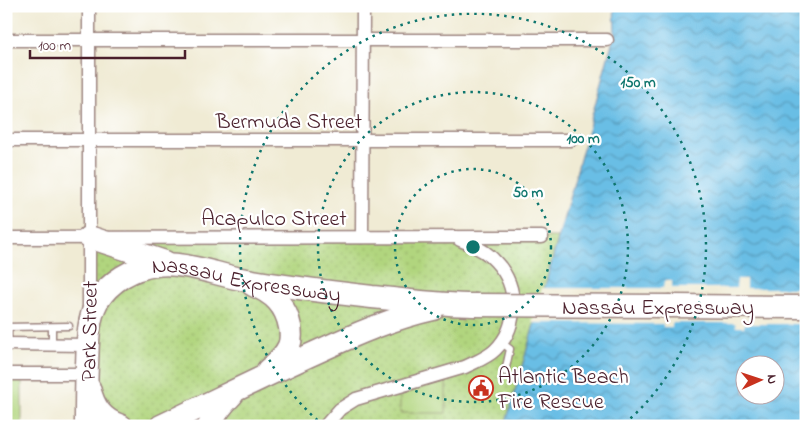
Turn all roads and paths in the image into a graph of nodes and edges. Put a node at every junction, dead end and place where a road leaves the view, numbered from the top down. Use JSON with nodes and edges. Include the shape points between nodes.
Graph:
{"nodes":[{"id":1,"x":89,"y":6,"type":"edge"},
{"id":2,"x":363,"y":6,"type":"edge"},
{"id":3,"x":6,"y":40,"type":"edge"},
{"id":4,"x":89,"y":40,"type":"junction"},
{"id":5,"x":363,"y":40,"type":"junction"},
{"id":6,"x":607,"y":40,"type":"dead end"},
{"id":7,"x":6,"y":140,"type":"edge"},
{"id":8,"x":89,"y":140,"type":"junction"},
{"id":9,"x":362,"y":140,"type":"junction"},
{"id":10,"x":572,"y":140,"type":"dead end"},
{"id":11,"x":90,"y":237,"type":"junction"},
{"id":12,"x":362,"y":237,"type":"junction"},
{"id":13,"x":450,"y":237,"type":"junction"},
{"id":14,"x":542,"y":237,"type":"dead end"},
{"id":15,"x":6,"y":238,"type":"edge"},
{"id":16,"x":173,"y":264,"type":"junction"},
{"id":17,"x":241,"y":279,"type":"junction"},
{"id":18,"x":449,"y":306,"type":"junction"},
{"id":19,"x":806,"y":307,"type":"edge"},
{"id":20,"x":52,"y":326,"type":"junction"},
{"id":21,"x":69,"y":326,"type":"dead end"},
{"id":22,"x":7,"y":327,"type":"edge"},
{"id":23,"x":88,"y":343,"type":"junction"},
{"id":24,"x":502,"y":343,"type":"junction"},
{"id":25,"x":7,"y":344,"type":"edge"},
{"id":26,"x":52,"y":344,"type":"junction"},
{"id":27,"x":505,"y":372,"type":"dead end"},
{"id":28,"x":6,"y":374,"type":"edge"},
{"id":29,"x":87,"y":374,"type":"junction"},
{"id":30,"x":260,"y":377,"type":"junction"},
{"id":31,"x":239,"y":389,"type":"junction"},
{"id":32,"x":163,"y":424,"type":"edge"},
{"id":33,"x":86,"y":426,"type":"edge"},
{"id":34,"x":121,"y":426,"type":"edge"},
{"id":35,"x":209,"y":426,"type":"edge"},
{"id":36,"x":326,"y":426,"type":"edge"}],
"edges":[{"from":1,"to":4,"type":"street","name":"Park Street"},
{"from":2,"to":5,"type":"street"},
{"from":3,"to":4,"type":"street"},
{"from":4,"to":5,"type":"street"},
{"from":4,"to":8,"type":"street","name":"Park Street"},
{"from":5,"to":6,"type":"street"},
{"from":5,"to":9,"type":"street"},
{"from":7,"to":8,"type":"street","name":"Bermuda Street"},
{"from":8,"to":9,"type":"street","name":"Bermuda Street"},
{"from":8,"to":11,"type":"street","name":"Park Street"},
{"from":9,"to":10,"type":"street","name":"Bermuda Street"},
{"from":9,"to":12,"type":"street"},
{"from":11,"to":12,"type":"street","name":"Acapulco Street"},
{"from":11,"to":15,"type":"street","name":"Acapulco Street"},
{"from":11,"to":16,"type":"highway"},
{"from":11,"to":23,"type":"street","name":"Park Street"},
{"from":12,"to":13,"type":"street","name":"Acapulco Street"},
{"from":13,"to":14,"type":"street","name":"Acapulco Street"},
{"from":13,"to":24,"type":"street","via":[[488,254],[508,280],[514,310]]},
{"from":16,"to":17,"type":"highway","name":"Nassau Expressway"},
{"from":16,"to":23,"type":"highway","name":"Nassau Expressway","via":[[142,268],[112,284],[92,313]]},
{"from":17,"to":18,"type":"highway","name":"Nassau Expressway"},
{"from":17,"to":30,"type":"highway","via":[[264,289],[279,302],[290,324],[290,346]]},
{"from":18,"to":19,"type":"highway","name":"Nassau Expressway","bridge":true},
{"from":18,"to":30,"type":"highway","name":"Nassau Expressway","via":[[392,320]]},
{"from":20,"to":21,"type":"lane"},
{"from":20,"to":22,"type":"lane"},
{"from":20,"to":26,"type":"lane"},
{"from":22,"to":25,"type":"lane"},
{"from":23,"to":26,"type":"street"},
{"from":23,"to":29,"type":"highway","name":"Park Street"},
{"from":24,"to":27,"type":"lane","via":[[510,350]]},
{"from":24,"to":36,"type":"street","via":[[478,362],[356,398],[340,409]]},
{"from":25,"to":26,"type":"street"},
{"from":28,"to":29,"type":"street"},
{"from":29,"to":33,"type":"highway","name":"Park Street"},
{"from":29,"to":34,"type":"highway","via":[[92,399],[100,413]]},
{"from":30,"to":31,"type":"highway","name":"Nassau Expressway"},
{"from":31,"to":32,"type":"highway","name":"Nassau Expressway"},
{"from":31,"to":35,"type":"highway","via":[[220,408]]}]}
